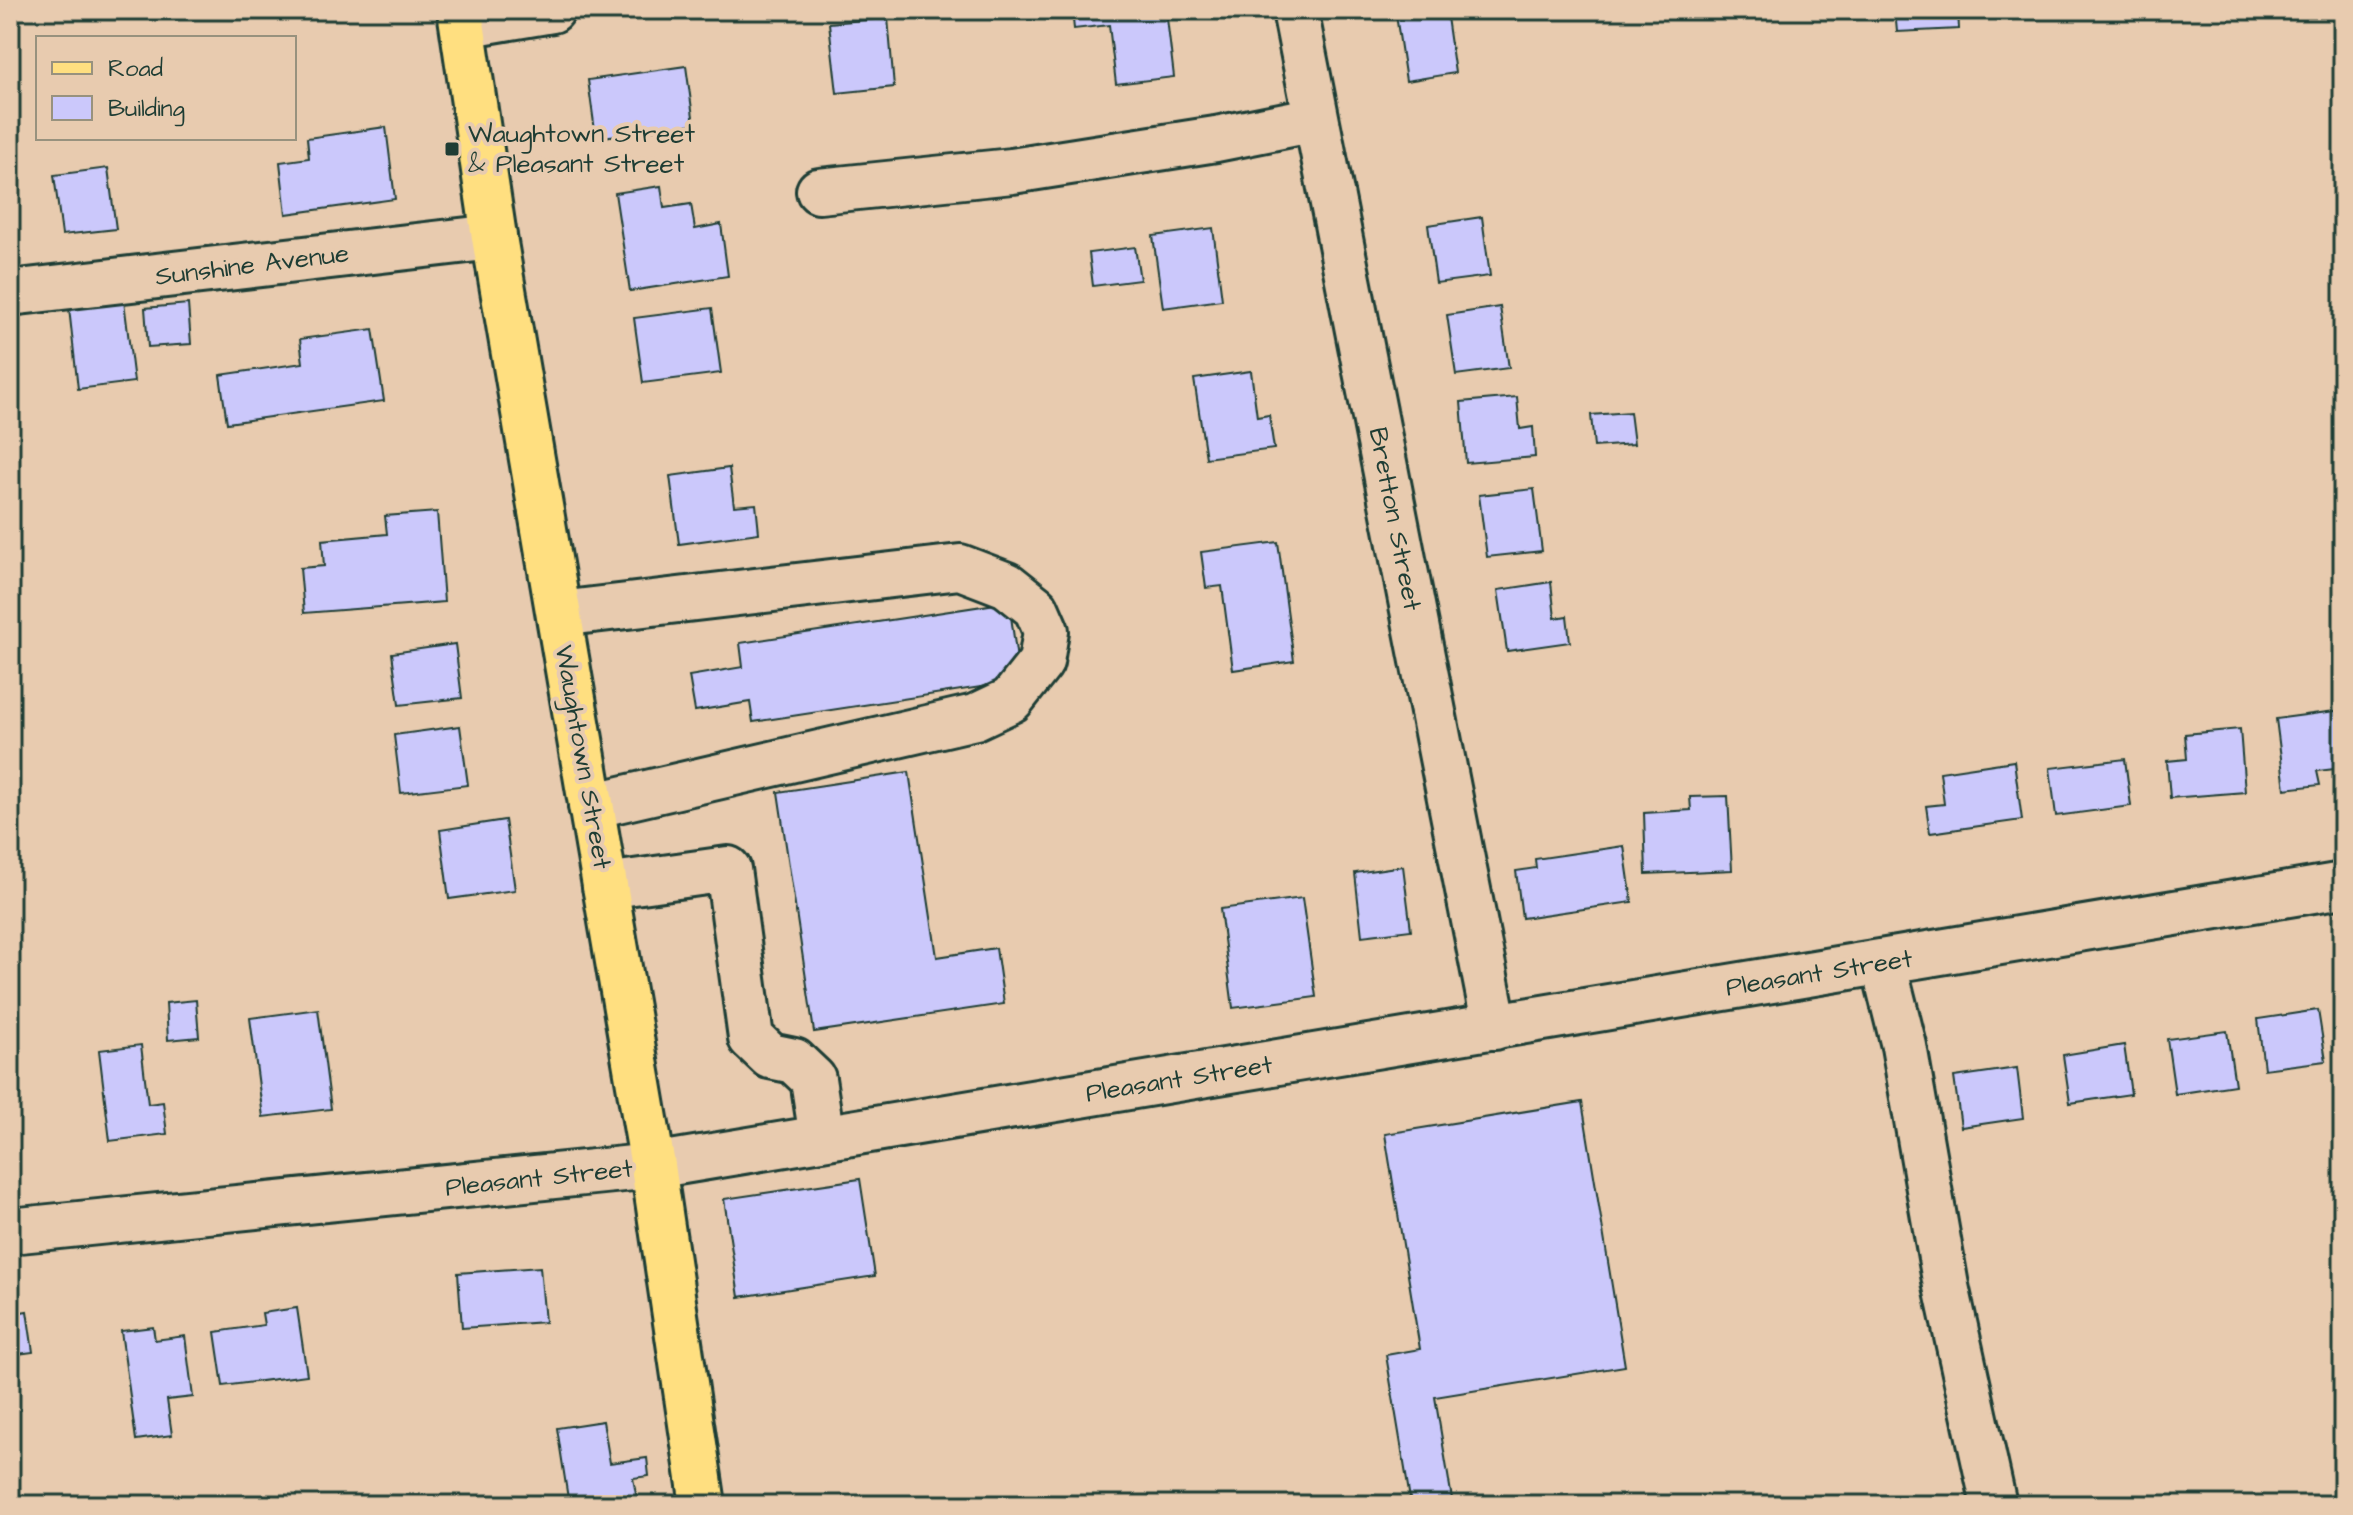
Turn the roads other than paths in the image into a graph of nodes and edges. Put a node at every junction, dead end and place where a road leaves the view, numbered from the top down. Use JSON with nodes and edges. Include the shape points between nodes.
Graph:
{"nodes":[{"id":1,"x":552,"y":10,"type":"edge"},
{"id":2,"x":1295,"y":10,"type":"edge"},
{"id":3,"x":461,"y":18,"type":"edge"},
{"id":4,"x":1316,"y":119,"type":"junction"},
{"id":5,"x":819,"y":191,"type":"dead end"},
{"id":6,"x":494,"y":237,"type":"junction"},
{"id":7,"x":10,"y":293,"type":"edge"},
{"id":8,"x":559,"y":614,"type":"junction"},
{"id":9,"x":591,"y":806,"type":"junction"},
{"id":10,"x":2343,"y":885,"type":"edge"},
{"id":11,"x":605,"y":886,"type":"junction"},
{"id":12,"x":1883,"y":962,"type":"junction"},
{"id":13,"x":1495,"y":1027,"type":"junction"},
{"id":14,"x":822,"y":1138,"type":"junction"},
{"id":15,"x":653,"y":1166,"type":"junction"},
{"id":16,"x":10,"y":1231,"type":"edge"},
{"id":17,"x":703,"y":1505,"type":"edge"},
{"id":18,"x":1994,"y":1505,"type":"edge"}],
"edges":[{"from":1,"to":3,"type":"street"},
{"from":2,"to":4,"type":"street","name":"Bretton Street"},
{"from":3,"to":6,"type":"main road","name":"Waughtown Street"},
{"from":4,"to":5,"type":"street","via":[[1012,171]]},
{"from":4,"to":13,"type":"street","name":"Bretton Street"},
{"from":6,"to":7,"type":"street","name":"Sunshine Avenue"},
{"from":6,"to":8,"type":"main road","name":"Waughtown Street"},
{"from":8,"to":9,"type":"main road","name":"Waughtown Street"},
{"from":8,"to":9,"type":"street","via":[[960,567],[1007,585],[1036,608],[1046,631],[1041,662],[1011,700],[975,717]]},
{"from":9,"to":11,"type":"main road","name":"Waughtown Street"},
{"from":10,"to":12,"type":"street","name":"Pleasant Street"},
{"from":11,"to":14,"type":"street","via":[[728,869],[751,1038],[770,1056],[794,1061],[813,1079]]},
{"from":11,"to":15,"type":"main road","name":"Waughtown Street"},
{"from":12,"to":13,"type":"street","name":"Pleasant Street"},
{"from":12,"to":18,"type":"street"},
{"from":13,"to":14,"type":"street","name":"Pleasant Street"},
{"from":14,"to":15,"type":"street","name":"Pleasant Street"},
{"from":15,"to":16,"type":"street","name":"Pleasant Street"},
{"from":15,"to":17,"type":"main road","name":"Waughtown Street"}]}
